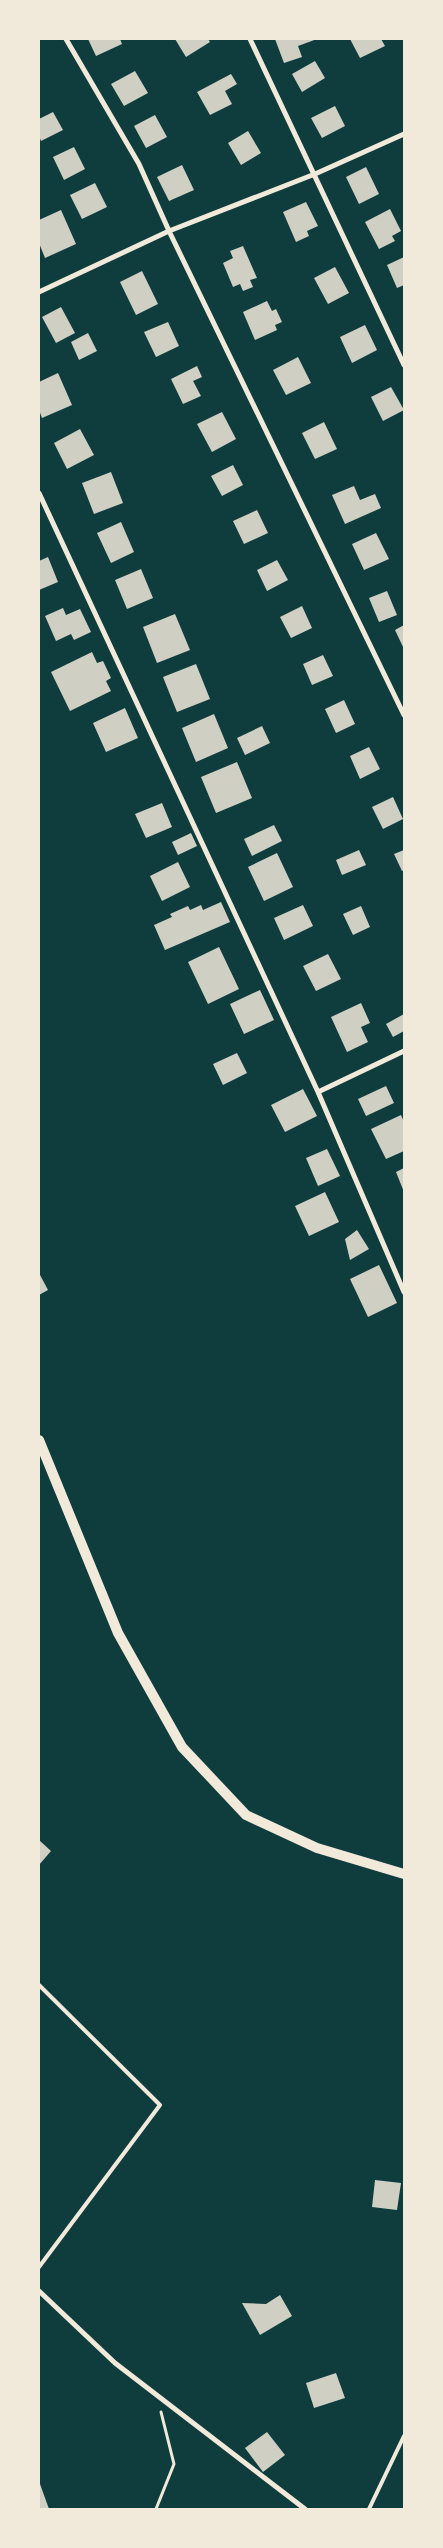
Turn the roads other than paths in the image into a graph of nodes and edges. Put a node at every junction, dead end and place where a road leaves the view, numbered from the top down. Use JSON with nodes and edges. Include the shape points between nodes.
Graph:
{"nodes":[{"id":1,"x":66,"y":39,"type":"edge"},
{"id":2,"x":250,"y":39,"type":"edge"},
{"id":3,"x":404,"y":134,"type":"edge"},
{"id":4,"x":315,"y":174,"type":"junction"},
{"id":5,"x":169,"y":231,"type":"junction"},
{"id":6,"x":39,"y":292,"type":"edge"},
{"id":7,"x":404,"y":365,"type":"edge"},
{"id":8,"x":39,"y":493,"type":"edge"},
{"id":9,"x":404,"y":715,"type":"edge"},
{"id":10,"x":404,"y":1051,"type":"edge"},
{"id":11,"x":318,"y":1092,"type":"junction"},
{"id":12,"x":404,"y":1292,"type":"edge"},
{"id":13,"x":39,"y":1440,"type":"edge"},
{"id":14,"x":404,"y":1874,"type":"edge"},
{"id":15,"x":39,"y":1985,"type":"edge"},
{"id":16,"x":39,"y":2267,"type":"edge"},
{"id":17,"x":39,"y":2292,"type":"edge"},
{"id":18,"x":404,"y":2436,"type":"edge"},
{"id":19,"x":305,"y":2509,"type":"edge"},
{"id":20,"x":369,"y":2509,"type":"edge"}],
"edges":[{"from":1,"to":5,"type":"street","via":[[139,164]]},
{"from":2,"to":4,"type":"street"},
{"from":3,"to":4,"type":"street"},
{"from":4,"to":5,"type":"street"},
{"from":4,"to":7,"type":"street"},
{"from":5,"to":6,"type":"street"},
{"from":5,"to":9,"type":"street"},
{"from":8,"to":11,"type":"street"},
{"from":10,"to":11,"type":"street"},
{"from":11,"to":12,"type":"street"},
{"from":13,"to":14,"type":"main road","via":[[118,1633],[182,1747],[246,1814],[317,1848]]},
{"from":15,"to":16,"type":"lane","via":[[160,2105]]},
{"from":17,"to":19,"type":"street","via":[[115,2363]]},
{"from":18,"to":20,"type":"lane"}]}
